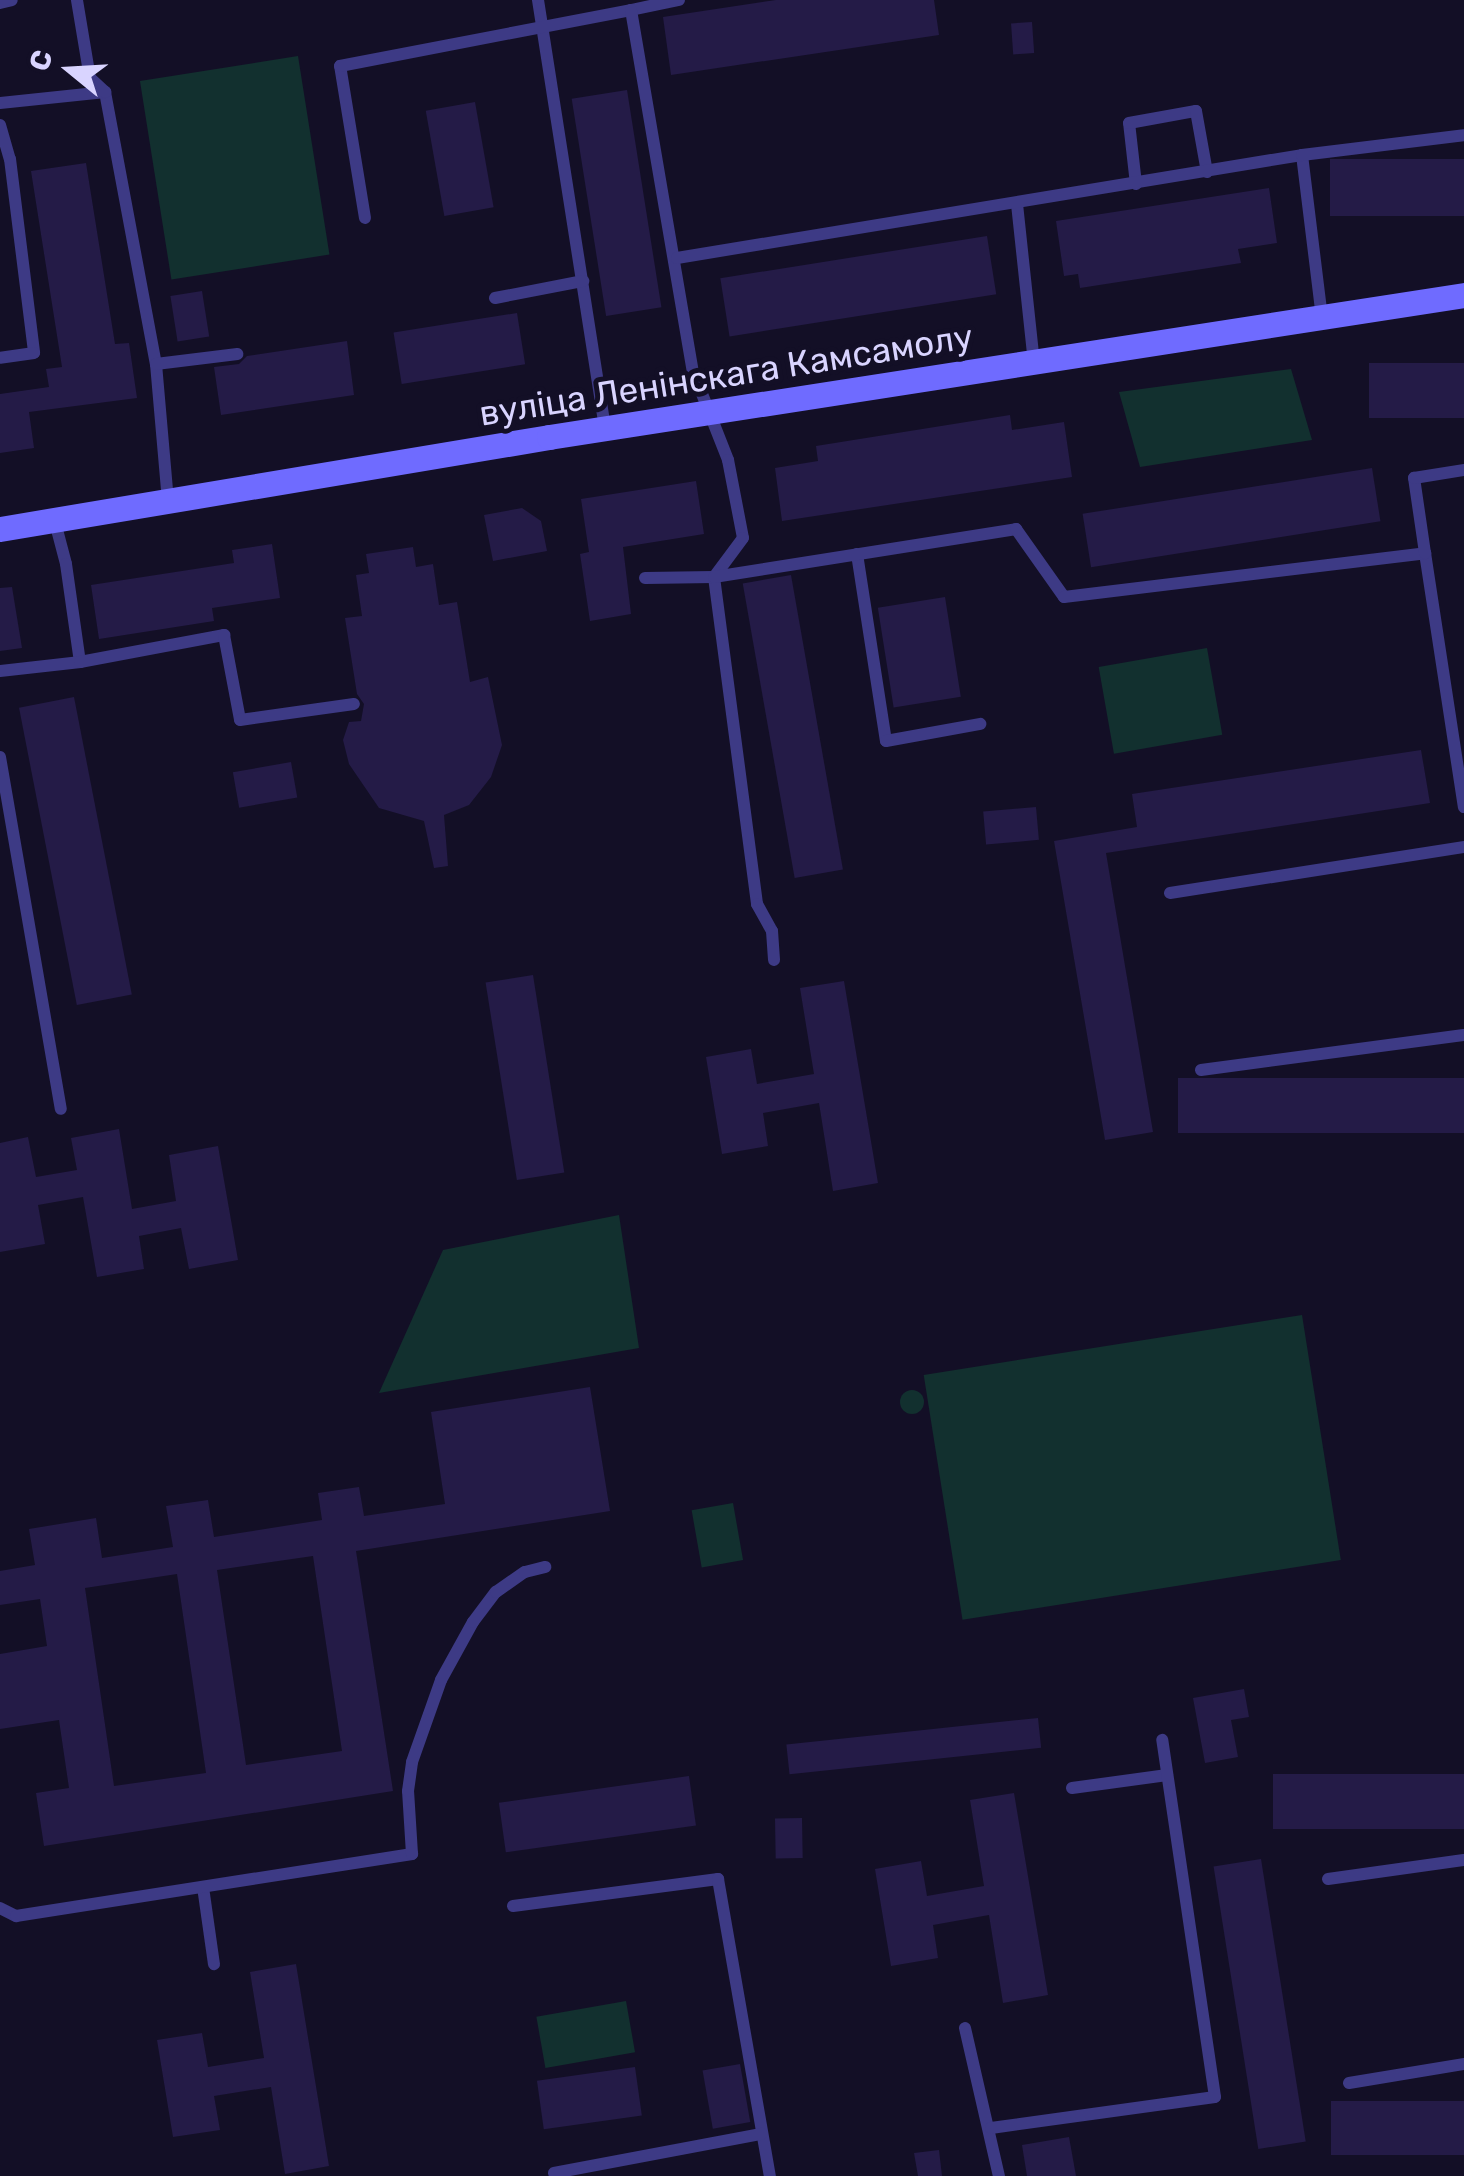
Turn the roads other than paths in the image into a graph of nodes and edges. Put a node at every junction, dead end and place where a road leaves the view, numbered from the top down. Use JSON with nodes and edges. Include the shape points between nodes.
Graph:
{"nodes":[{"id":1,"x":12,"y":0,"type":"edge"},
{"id":2,"x":78,"y":0,"type":"edge"},
{"id":3,"x":538,"y":0,"type":"edge"},
{"id":4,"x":679,"y":0,"type":"edge"},
{"id":5,"x":0,"y":2,"type":"edge"},
{"id":6,"x":631,"y":10,"type":"junction"},
{"id":7,"x":542,"y":27,"type":"junction"},
{"id":8,"x":106,"y":92,"type":"junction"},
{"id":9,"x":0,"y":103,"type":"edge"},
{"id":10,"x":0,"y":125,"type":"edge"},
{"id":11,"x":1464,"y":135,"type":"edge"},
{"id":12,"x":1302,"y":155,"type":"junction"},
{"id":13,"x":1207,"y":172,"type":"junction"},
{"id":14,"x":1136,"y":184,"type":"junction"},
{"id":15,"x":1017,"y":204,"type":"junction"},
{"id":16,"x":366,"y":218,"type":"dead end"},
{"id":17,"x":677,"y":258,"type":"junction"},
{"id":18,"x":584,"y":282,"type":"junction"},
{"id":19,"x":1464,"y":295,"type":"edge"},
{"id":20,"x":495,"y":298,"type":"dead end"},
{"id":21,"x":1322,"y":319,"type":"junction"},
{"id":22,"x":238,"y":354,"type":"dead end"},
{"id":23,"x":0,"y":358,"type":"edge"},
{"id":24,"x":1034,"y":362,"type":"junction"},
{"id":25,"x":156,"y":364,"type":"junction"},
{"id":26,"x":712,"y":414,"type":"junction"},
{"id":27,"x":606,"y":428,"type":"junction"},
{"id":28,"x":1464,"y":470,"type":"edge"},
{"id":29,"x":168,"y":501,"type":"junction"},
{"id":30,"x":55,"y":522,"type":"junction"},
{"id":31,"x":0,"y":530,"type":"edge"},
{"id":32,"x":1425,"y":553,"type":"junction"},
{"id":33,"x":857,"y":554,"type":"junction"},
{"id":34,"x":714,"y":576,"type":"junction"},
{"id":35,"x":645,"y":578,"type":"dead end"},
{"id":36,"x":80,"y":662,"type":"junction"},
{"id":37,"x":0,"y":671,"type":"edge"},
{"id":38,"x":354,"y":704,"type":"dead end"},
{"id":39,"x":980,"y":724,"type":"dead end"},
{"id":40,"x":0,"y":757,"type":"edge"},
{"id":41,"x":1464,"y":806,"type":"edge"},
{"id":42,"x":1464,"y":847,"type":"edge"},
{"id":43,"x":1170,"y":893,"type":"dead end"},
{"id":44,"x":774,"y":960,"type":"dead end"},
{"id":45,"x":1464,"y":1035,"type":"edge"},
{"id":46,"x":1200,"y":1070,"type":"dead end"},
{"id":47,"x":61,"y":1110,"type":"dead end"},
{"id":48,"x":545,"y":1567,"type":"dead end"},
{"id":49,"x":1162,"y":1740,"type":"dead end"},
{"id":50,"x":1168,"y":1775,"type":"junction"},
{"id":51,"x":1072,"y":1788,"type":"dead end"},
{"id":52,"x":1464,"y":1860,"type":"edge"},
{"id":53,"x":1328,"y":1879,"type":"dead end"},
{"id":54,"x":203,"y":1886,"type":"junction"},
{"id":55,"x":513,"y":1906,"type":"dead end"},
{"id":56,"x":0,"y":1908,"type":"edge"},
{"id":57,"x":214,"y":1964,"type":"dead end"},
{"id":58,"x":965,"y":2028,"type":"dead end"},
{"id":59,"x":1464,"y":2064,"type":"edge"},
{"id":60,"x":1349,"y":2083,"type":"dead end"},
{"id":61,"x":991,"y":2128,"type":"junction"},
{"id":62,"x":761,"y":2134,"type":"junction"},
{"id":63,"x":554,"y":2172,"type":"dead end"},
{"id":64,"x":770,"y":2176,"type":"edge"},
{"id":65,"x":999,"y":2176,"type":"edge"}],
"edges":[{"from":1,"to":5,"type":"lane"},
{"from":2,"to":8,"type":"lane","via":[[90,78]]},
{"from":3,"to":7,"type":"lane"},
{"from":4,"to":6,"type":"lane"},
{"from":6,"to":7,"type":"lane"},
{"from":6,"to":17,"type":"lane"},
{"from":7,"to":16,"type":"lane","via":[[340,66]]},
{"from":7,"to":18,"type":"lane"},
{"from":8,"to":9,"type":"lane"},
{"from":8,"to":25,"type":"lane"},
{"from":10,"to":23,"type":"lane","via":[[10,158],[34,353]]},
{"from":11,"to":12,"type":"lane"},
{"from":12,"to":13,"type":"lane"},
{"from":12,"to":21,"type":"lane"},
{"from":13,"to":14,"type":"lane"},
{"from":13,"to":14,"type":"lane","via":[[1196,111],[1129,123]]},
{"from":14,"to":15,"type":"lane"},
{"from":15,"to":17,"type":"lane"},
{"from":15,"to":24,"type":"lane"},
{"from":17,"to":26,"type":"lane","via":[[694,371]]},
{"from":18,"to":20,"type":"lane"},
{"from":18,"to":27,"type":"lane"},
{"from":19,"to":21,"type":"main road","name":"вуліца Ленінскага Камсамолу"},
{"from":21,"to":24,"type":"main road","name":"вуліца Ленінскага Камсамолу"},
{"from":22,"to":25,"type":"lane"},
{"from":24,"to":26,"type":"main road","name":"вуліца Ленінскага Камсамолу"},
{"from":25,"to":29,"type":"lane"},
{"from":26,"to":27,"type":"main road","name":"вуліца Ленінскага Камсамолу"},
{"from":26,"to":34,"type":"lane","via":[[742,538]]},
{"from":27,"to":29,"type":"main road","name":"вуліца Ленінскага Камсамолу"},
{"from":28,"to":32,"type":"lane","via":[[1414,478]]},
{"from":29,"to":30,"type":"main road","name":"вуліца Ленінскага Камсамолу"},
{"from":30,"to":31,"type":"main road","name":"вуліца Ленінскага Камсамолу"},
{"from":30,"to":36,"type":"lane"},
{"from":32,"to":33,"type":"lane","via":[[1064,598],[1016,529]]},
{"from":32,"to":41,"type":"lane"},
{"from":33,"to":34,"type":"lane"},
{"from":33,"to":39,"type":"lane","via":[[886,741]]},
{"from":34,"to":35,"type":"lane"},
{"from":34,"to":44,"type":"lane","via":[[757,904],[772,931]]},
{"from":36,"to":37,"type":"lane"},
{"from":36,"to":38,"type":"lane","via":[[224,635],[240,720]]},
{"from":40,"to":47,"type":"lane"},
{"from":42,"to":43,"type":"lane"},
{"from":45,"to":46,"type":"lane"},
{"from":48,"to":54,"type":"lane","via":[[496,1592],[441,1680],[412,1762],[412,1854]]},
{"from":49,"to":50,"type":"lane"},
{"from":50,"to":51,"type":"lane"},
{"from":50,"to":61,"type":"lane","via":[[1215,2097]]},
{"from":52,"to":53,"type":"lane"},
{"from":54,"to":56,"type":"lane","via":[[16,1916]]},
{"from":54,"to":57,"type":"lane"},
{"from":55,"to":62,"type":"lane","via":[[718,1879]]},
{"from":58,"to":61,"type":"lane"},
{"from":59,"to":60,"type":"lane"},
{"from":61,"to":65,"type":"lane"},
{"from":62,"to":63,"type":"lane"},
{"from":62,"to":64,"type":"lane"}]}
